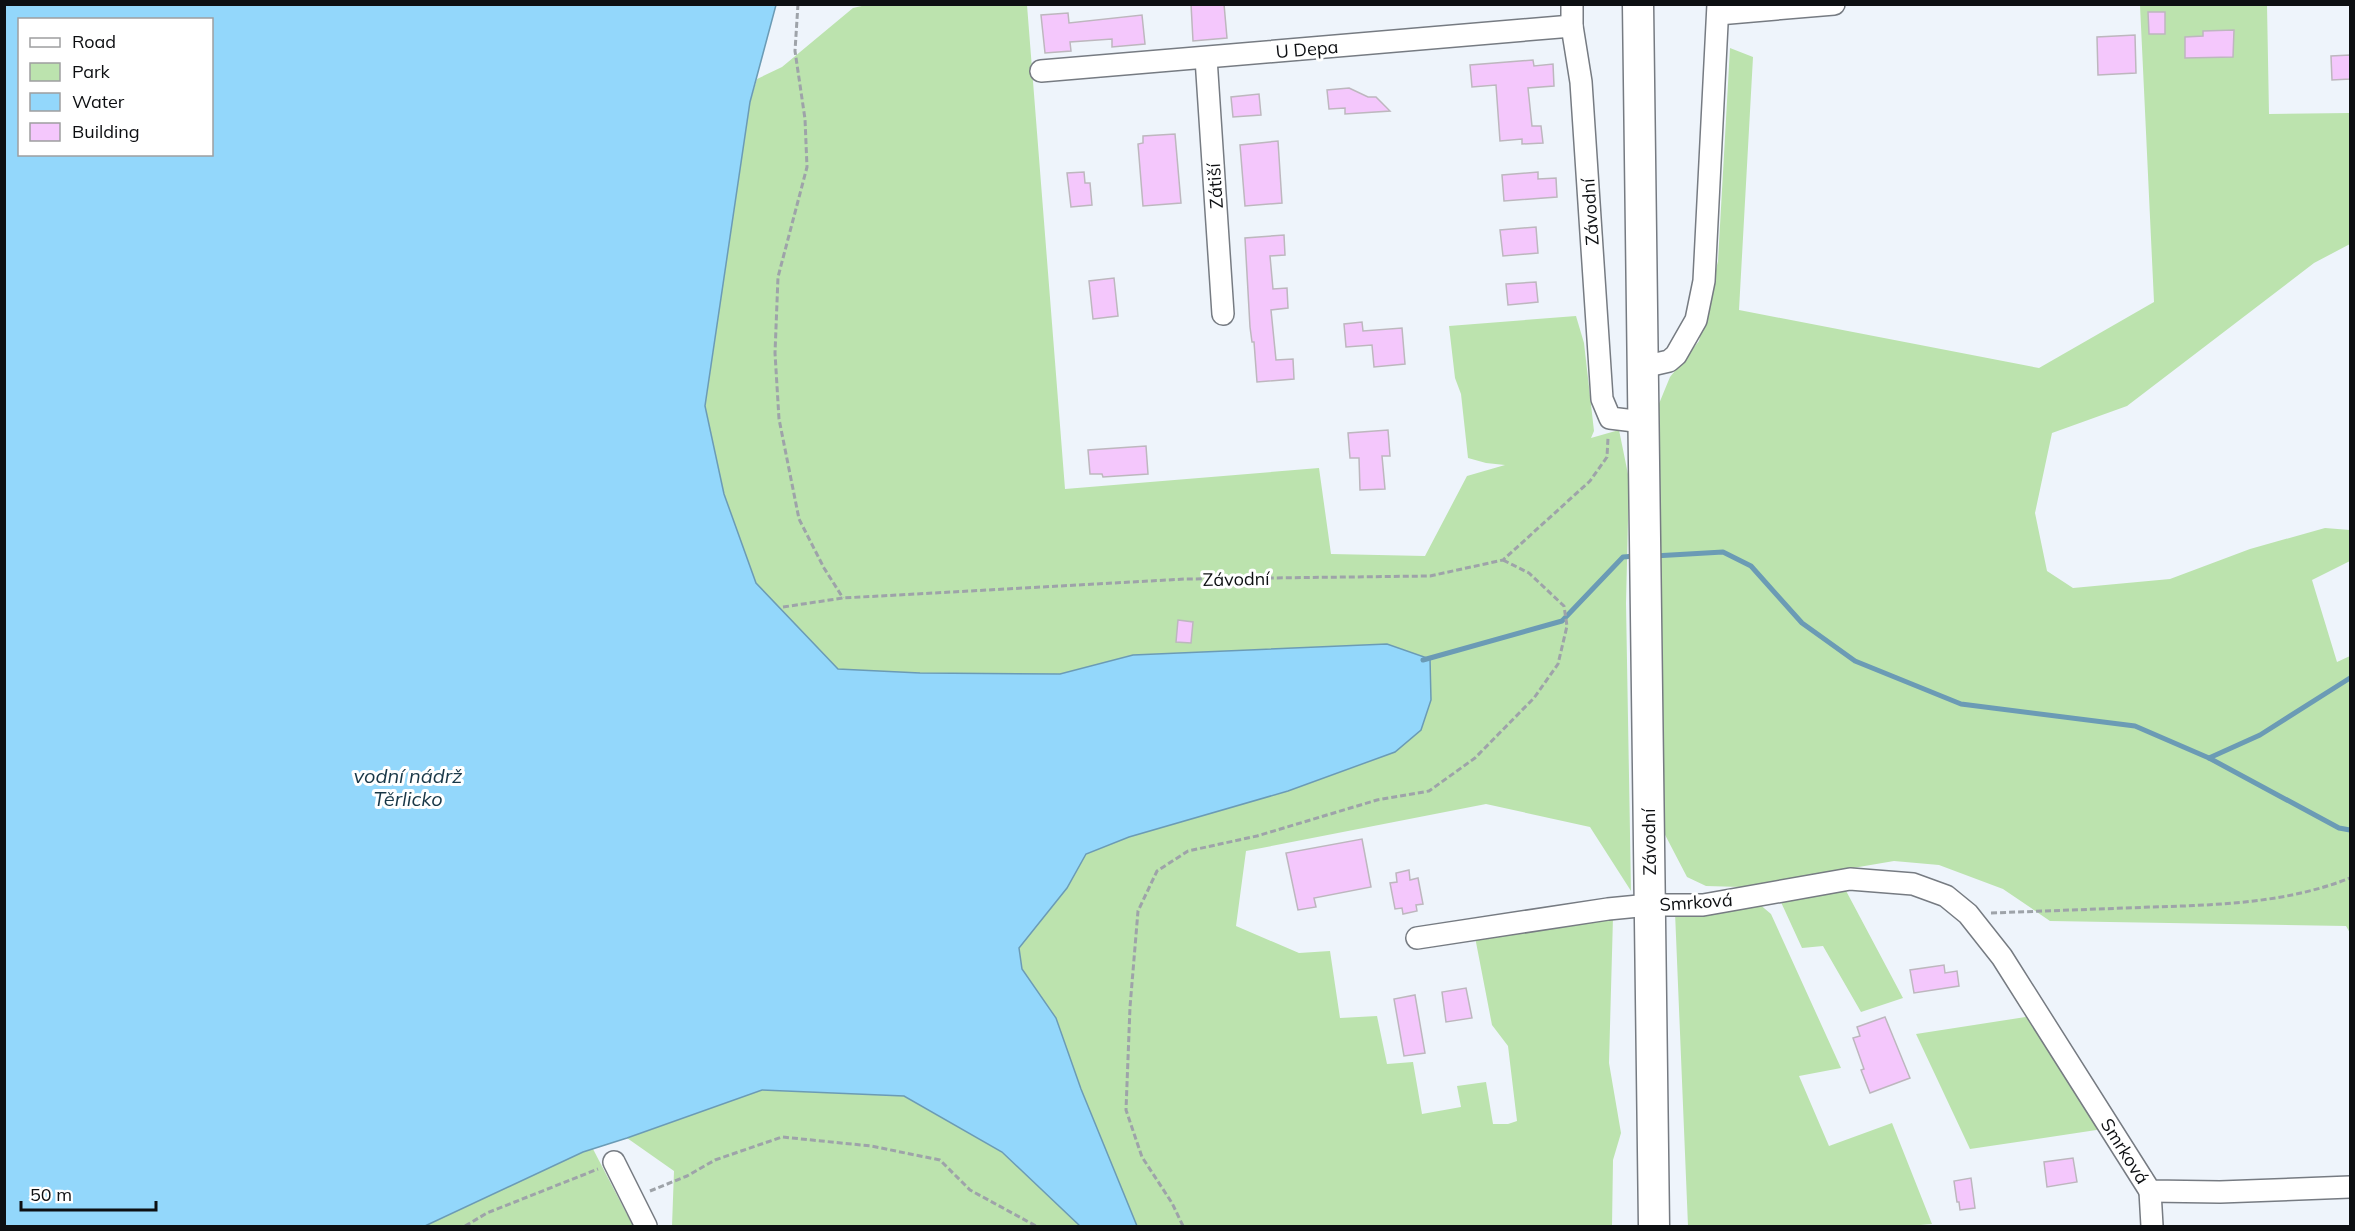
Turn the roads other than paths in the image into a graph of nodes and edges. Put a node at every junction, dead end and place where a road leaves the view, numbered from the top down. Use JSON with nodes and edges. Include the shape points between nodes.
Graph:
{"nodes":[{"id":1,"x":1572,"y":4,"type":"edge"},
{"id":2,"x":1638,"y":4,"type":"edge"},
{"id":3,"x":1834,"y":4,"type":"edge"},
{"id":4,"x":1718,"y":9,"type":"edge"},
{"id":5,"x":1572,"y":26,"type":"junction"},
{"id":6,"x":1206,"y":58,"type":"junction"},
{"id":7,"x":1041,"y":71,"type":"dead end"},
{"id":8,"x":1223,"y":314,"type":"dead end"},
{"id":9,"x":1643,"y":367,"type":"junction"},
{"id":10,"x":1643,"y":422,"type":"junction"},
{"id":11,"x":1649,"y":905,"type":"junction"},
{"id":12,"x":1417,"y":938,"type":"dead end"},
{"id":13,"x":614,"y":1162,"type":"road end"},
{"id":14,"x":2350,"y":1187,"type":"edge"},
{"id":15,"x":2150,"y":1191,"type":"junction"},
{"id":16,"x":646,"y":1227,"type":"edge"},
{"id":17,"x":1654,"y":1227,"type":"edge"},
{"id":18,"x":2152,"y":1227,"type":"edge"}],
"edges":[{"from":1,"to":5,"type":"street","name":"Závodní"},
{"from":2,"to":9,"type":"main road","name":"Závodní"},
{"from":3,"to":4,"type":"street"},
{"from":4,"to":9,"type":"street","via":[[1704,281],[1696,320],[1676,355],[1669,361]]},
{"from":5,"to":6,"type":"street","name":"U Depa"},
{"from":5,"to":10,"type":"street","name":"Závodní","via":[[1581,81],[1602,399],[1610,418]]},
{"from":6,"to":7,"type":"street","name":"U Depa"},
{"from":6,"to":8,"type":"street","name":"Zátiší"},
{"from":9,"to":10,"type":"main road","name":"Závodní"},
{"from":10,"to":11,"type":"main road","name":"Závodní"},
{"from":11,"to":12,"type":"street","name":"Smrková"},
{"from":11,"to":15,"type":"street","name":"Smrková","via":[[1703,905],[1850,879],[1913,884],[1946,896],[1968,914],[2001,957]]},
{"from":11,"to":17,"type":"main road","name":"Závodní"},
{"from":13,"to":16,"type":"street"},
{"from":14,"to":15,"type":"street","name":"Smrková"},
{"from":15,"to":18,"type":"street"}]}
